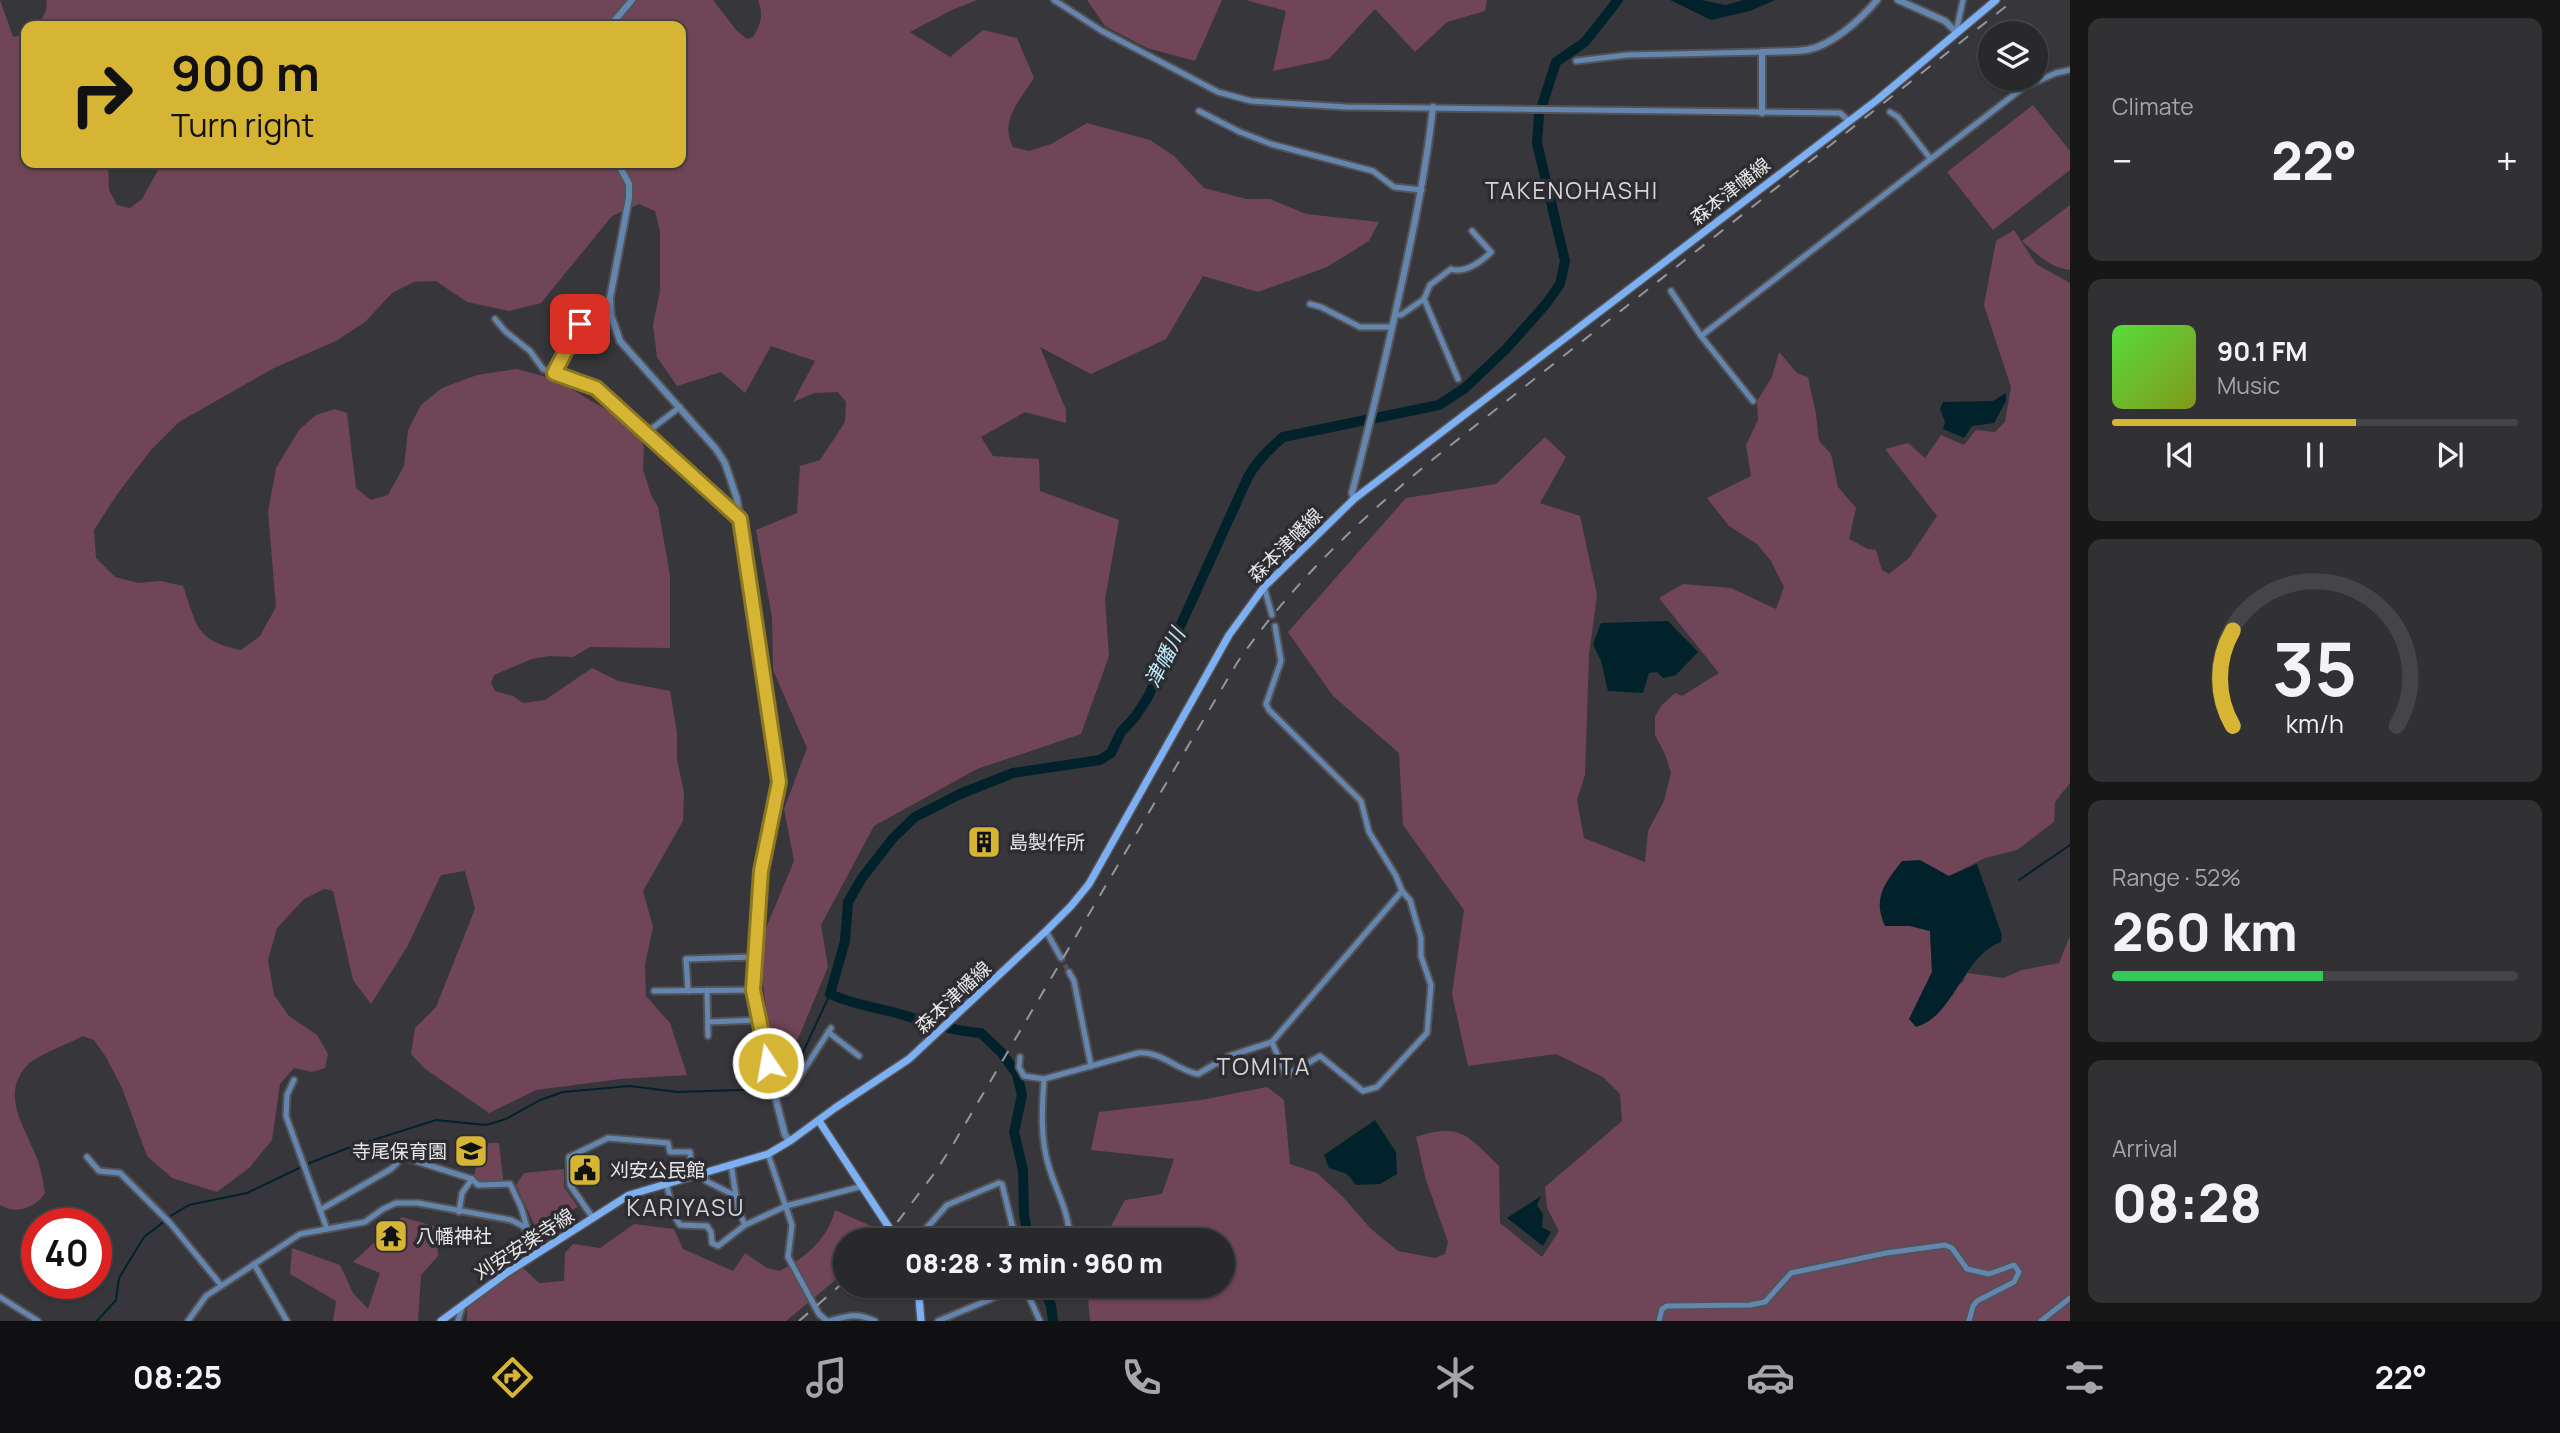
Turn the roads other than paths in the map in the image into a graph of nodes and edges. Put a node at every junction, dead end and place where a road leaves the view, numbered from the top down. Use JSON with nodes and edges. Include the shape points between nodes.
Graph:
{"nodes":[{"id":1,"x":632,"y":0,"type":"edge"},
{"id":2,"x":1054,"y":0,"type":"edge"},
{"id":3,"x":1877,"y":0,"type":"edge"},
{"id":4,"x":1898,"y":0,"type":"edge"},
{"id":5,"x":1963,"y":0,"type":"edge"},
{"id":6,"x":1996,"y":0,"type":"edge"},
{"id":7,"x":614,"y":21,"type":"edge"},
{"id":8,"x":1956,"y":32,"type":"junction"},
{"id":9,"x":1762,"y":52,"type":"junction"},
{"id":10,"x":1576,"y":61,"type":"dead end"},
{"id":11,"x":2070,"y":70,"type":"edge"},
{"id":12,"x":1433,"y":107,"type":"junction"},
{"id":13,"x":1199,"y":111,"type":"dead end"},
{"id":14,"x":1890,"y":112,"type":"dead end"},
{"id":15,"x":1762,"y":113,"type":"junction"},
{"id":16,"x":1848,"y":120,"type":"junction"},
{"id":17,"x":1930,"y":158,"type":"junction"},
{"id":18,"x":621,"y":168,"type":"edge"},
{"id":19,"x":1422,"y":190,"type":"junction"},
{"id":20,"x":1472,"y":231,"type":"dead end"},
{"id":21,"x":1671,"y":290,"type":"dead end"},
{"id":22,"x":1424,"y":299,"type":"junction"},
{"id":23,"x":1310,"y":304,"type":"dead end"},
{"id":24,"x":1395,"y":315,"type":"junction"},
{"id":25,"x":495,"y":319,"type":"dead end"},
{"id":26,"x":580,"y":324,"type":"dead end"},
{"id":27,"x":1392,"y":327,"type":"junction"},
{"id":28,"x":1701,"y":336,"type":"junction"},
{"id":29,"x":554,"y":373,"type":"junction"},
{"id":30,"x":1458,"y":379,"type":"dead end"},
{"id":31,"x":1753,"y":401,"type":"dead end"},
{"id":32,"x":680,"y":407,"type":"junction"},
{"id":33,"x":646,"y":433,"type":"junction"},
{"id":34,"x":1354,"y":499,"type":"junction"},
{"id":35,"x":740,"y":519,"type":"junction"},
{"id":36,"x":1264,"y":587,"type":"junction"},
{"id":37,"x":1272,"y":615,"type":"dead end"},
{"id":38,"x":1275,"y":626,"type":"dead end"},
{"id":39,"x":1402,"y":891,"type":"junction"},
{"id":40,"x":1046,"y":931,"type":"junction"},
{"id":41,"x":754,"y":957,"type":"junction"},
{"id":42,"x":1061,"y":958,"type":"tunnel mouth"},
{"id":43,"x":1069,"y":972,"type":"tunnel mouth"},
{"id":44,"x":707,"y":990,"type":"junction"},
{"id":45,"x":753,"y":990,"type":"junction"},
{"id":46,"x":654,"y":991,"type":"dead end"},
{"id":47,"x":688,"y":991,"type":"junction"},
{"id":48,"x":759,"y":1020,"type":"junction"},
{"id":49,"x":708,"y":1021,"type":"junction"},
{"id":50,"x":708,"y":1036,"type":"dead end"},
{"id":51,"x":1272,"y":1042,"type":"junction"},
{"id":52,"x":859,"y":1056,"type":"dead end"},
{"id":53,"x":1020,"y":1058,"type":"dead end"},
{"id":54,"x":1091,"y":1066,"type":"junction"},
{"id":55,"x":1044,"y":1079,"type":"junction"},
{"id":56,"x":294,"y":1080,"type":"dead end"},
{"id":57,"x":774,"y":1090,"type":"junction"},
{"id":58,"x":819,"y":1121,"type":"junction"},
{"id":59,"x":790,"y":1141,"type":"junction"},
{"id":60,"x":768,"y":1154,"type":"junction"},
{"id":61,"x":87,"y":1157,"type":"dead end"},
{"id":62,"x":731,"y":1164,"type":"junction"},
{"id":63,"x":705,"y":1171,"type":"junction"},
{"id":64,"x":692,"y":1175,"type":"junction"},
{"id":65,"x":472,"y":1179,"type":"junction"},
{"id":66,"x":666,"y":1182,"type":"junction"},
{"id":67,"x":863,"y":1186,"type":"junction"},
{"id":68,"x":736,"y":1196,"type":"junction"},
{"id":69,"x":786,"y":1206,"type":"junction"},
{"id":70,"x":320,"y":1210,"type":"junction"},
{"id":71,"x":459,"y":1212,"type":"junction"},
{"id":72,"x":593,"y":1218,"type":"junction"},
{"id":73,"x":745,"y":1225,"type":"junction"},
{"id":74,"x":890,"y":1228,"type":"edge"},
{"id":75,"x":927,"y":1228,"type":"edge"},
{"id":76,"x":1013,"y":1228,"type":"edge"},
{"id":77,"x":1068,"y":1228,"type":"edge"},
{"id":78,"x":327,"y":1229,"type":"junction"},
{"id":79,"x":528,"y":1232,"type":"junction"},
{"id":80,"x":541,"y":1251,"type":"junction"},
{"id":81,"x":254,"y":1264,"type":"junction"},
{"id":82,"x":221,"y":1285,"type":"junction"},
{"id":83,"x":0,"y":1297,"type":"edge"},
{"id":84,"x":919,"y":1298,"type":"edge"},
{"id":85,"x":994,"y":1298,"type":"edge"},
{"id":86,"x":1029,"y":1298,"type":"edge"},
{"id":87,"x":2070,"y":1298,"type":"edge"},
{"id":88,"x":463,"y":1304,"type":"junction"},
{"id":89,"x":38,"y":1321,"type":"edge"},
{"id":90,"x":188,"y":1321,"type":"edge"},
{"id":91,"x":287,"y":1321,"type":"edge"},
{"id":92,"x":441,"y":1321,"type":"edge"},
{"id":93,"x":458,"y":1321,"type":"edge"},
{"id":94,"x":828,"y":1321,"type":"edge"},
{"id":95,"x":875,"y":1321,"type":"edge"},
{"id":96,"x":920,"y":1321,"type":"edge"},
{"id":97,"x":938,"y":1321,"type":"edge"},
{"id":98,"x":1040,"y":1321,"type":"edge"},
{"id":99,"x":1659,"y":1321,"type":"edge"},
{"id":100,"x":1969,"y":1321,"type":"edge"},
{"id":101,"x":2041,"y":1321,"type":"edge"}],
"edges":[{"from":1,"to":7,"type":"street"},
{"from":2,"to":12,"type":"street","via":[[1102,31],[1218,92],[1251,101]]},
{"from":3,"to":9,"type":"street","via":[[1819,46]]},
{"from":4,"to":8,"type":"street","via":[[1945,21]]},
{"from":5,"to":8,"type":"street"},
{"from":6,"to":8,"type":"main road","name":"森本津幡線"},
{"from":8,"to":16,"type":"main road","name":"森本津幡線"},
{"from":9,"to":10,"type":"street","via":[[1627,55]]},
{"from":9,"to":15,"type":"street"},
{"from":11,"to":17,"type":"street","via":[[2024,87]]},
{"from":12,"to":15,"type":"street"},
{"from":12,"to":19,"type":"street"},
{"from":13,"to":19,"type":"street","via":[[1271,144],[1373,171],[1394,187]]},
{"from":14,"to":17,"type":"street"},
{"from":15,"to":16,"type":"street","via":[[1840,113]]},
{"from":16,"to":34,"type":"main road","name":"森本津幡線"},
{"from":17,"to":28,"type":"street"},
{"from":18,"to":32,"type":"street","via":[[629,184],[629,198],[610,298],[611,315],[620,341]]},
{"from":19,"to":24,"type":"street"},
{"from":20,"to":22,"type":"street","via":[[1492,252],[1472,267],[1451,269],[1430,285]]},
{"from":21,"to":28,"type":"street"},
{"from":22,"to":24,"type":"street"},
{"from":22,"to":30,"type":"street"},
{"from":23,"to":27,"type":"street","via":[[1360,327]]},
{"from":24,"to":27,"type":"street"},
{"from":25,"to":29,"type":"street","via":[[543,369]]},
{"from":26,"to":29,"type":"street"},
{"from":27,"to":34,"type":"street"},
{"from":28,"to":31,"type":"street"},
{"from":29,"to":33,"type":"street","via":[[596,388]]},
{"from":32,"to":33,"type":"street"},
{"from":32,"to":35,"type":"street","via":[[725,463]]},
{"from":33,"to":35,"type":"street"},
{"from":34,"to":36,"type":"main road","name":"森本津幡線"},
{"from":35,"to":41,"type":"street","via":[[779,782],[761,871]]},
{"from":36,"to":37,"type":"street"},
{"from":36,"to":40,"type":"main road","name":"森本津幡線","via":[[1229,635],[1089,884]]},
{"from":38,"to":39,"type":"street","via":[[1281,661],[1266,704],[1361,802],[1368,832]]},
{"from":39,"to":51,"type":"street"},
{"from":39,"to":51,"type":"street","via":[[1410,900],[1431,985],[1427,1033],[1377,1087],[1363,1091],[1320,1056],[1285,1073]]},
{"from":40,"to":42,"type":"street"},
{"from":40,"to":58,"type":"main road","name":"森本津幡線","via":[[909,1059]]},
{"from":41,"to":45,"type":"street"},
{"from":41,"to":47,"type":"street","via":[[686,959]]},
{"from":43,"to":54,"type":"street"},
{"from":44,"to":45,"type":"street"},
{"from":44,"to":47,"type":"street"},
{"from":44,"to":49,"type":"street"},
{"from":45,"to":48,"type":"street"},
{"from":46,"to":47,"type":"street"},
{"from":48,"to":49,"type":"street"},
{"from":48,"to":57,"type":"street"},
{"from":49,"to":50,"type":"street"},
{"from":51,"to":54,"type":"street","via":[[1229,1056],[1199,1074],[1152,1052]]},
{"from":52,"to":57,"type":"street","via":[[830,1030],[794,1085],[787,1092]]},
{"from":53,"to":55,"type":"street","via":[[1024,1076]]},
{"from":54,"to":55,"type":"street"},
{"from":55,"to":77,"type":"street","via":[[1044,1147]]},
{"from":56,"to":70,"type":"street","via":[[287,1095],[286,1116]]},
{"from":57,"to":59,"type":"street"},
{"from":58,"to":59,"type":"main road","name":"刈安安楽寺線"},
{"from":58,"to":67,"type":"main road"},
{"from":59,"to":60,"type":"main road","name":"刈安安楽寺線"},
{"from":60,"to":62,"type":"main road","name":"刈安安楽寺線"},
{"from":60,"to":69,"type":"street"},
{"from":61,"to":82,"type":"street","via":[[99,1171],[120,1172]]},
{"from":62,"to":63,"type":"main road","name":"刈安安楽寺線"},
{"from":62,"to":68,"type":"street"},
{"from":63,"to":64,"type":"main road","name":"刈安安楽寺線"},
{"from":63,"to":68,"type":"street","via":[[706,1181]]},
{"from":64,"to":66,"type":"main road","name":"刈安安楽寺線"},
{"from":64,"to":72,"type":"street","via":[[690,1152],[670,1152],[668,1143],[608,1138],[569,1157],[570,1185]]},
{"from":65,"to":70,"type":"street","via":[[403,1157],[391,1169]]},
{"from":65,"to":71,"type":"street","via":[[462,1193]]},
{"from":65,"to":79,"type":"street","via":[[478,1185],[510,1184]]},
{"from":66,"to":72,"type":"main road","name":"刈安安楽寺線","via":[[629,1195]]},
{"from":66,"to":73,"type":"street","via":[[680,1225],[707,1226],[712,1243],[723,1244]]},
{"from":67,"to":69,"type":"street"},
{"from":67,"to":74,"type":"main road"},
{"from":68,"to":73,"type":"street"},
{"from":69,"to":73,"type":"street"},
{"from":69,"to":94,"type":"street","via":[[792,1225],[788,1257],[819,1314]]},
{"from":70,"to":78,"type":"street"},
{"from":71,"to":78,"type":"street","via":[[396,1203],[365,1222]]},
{"from":71,"to":79,"type":"street","via":[[511,1220]]},
{"from":72,"to":80,"type":"main road","name":"刈安安楽寺線"},
{"from":75,"to":76,"type":"street","via":[[947,1205],[999,1183]]},
{"from":78,"to":81,"type":"street","via":[[300,1234]]},
{"from":79,"to":80,"type":"street"},
{"from":80,"to":88,"type":"main road","name":"刈安安楽寺線"},
{"from":81,"to":82,"type":"street"},
{"from":81,"to":91,"type":"street"},
{"from":82,"to":90,"type":"street","via":[[206,1296]]},
{"from":83,"to":89,"type":"street"},
{"from":84,"to":96,"type":"main road"},
{"from":85,"to":97,"type":"street"},
{"from":86,"to":98,"type":"street"},
{"from":87,"to":101,"type":"street"},
{"from":88,"to":92,"type":"main road","name":"刈安安楽寺線"},
{"from":88,"to":93,"type":"street"},
{"from":94,"to":95,"type":"street","via":[[862,1314]]},
{"from":99,"to":100,"type":"street","via":[[1667,1306],[1765,1302],[1791,1273],[1945,1245],[1967,1269],[1989,1274],[2014,1265],[2020,1272],[2014,1282],[1977,1301]]}]}
